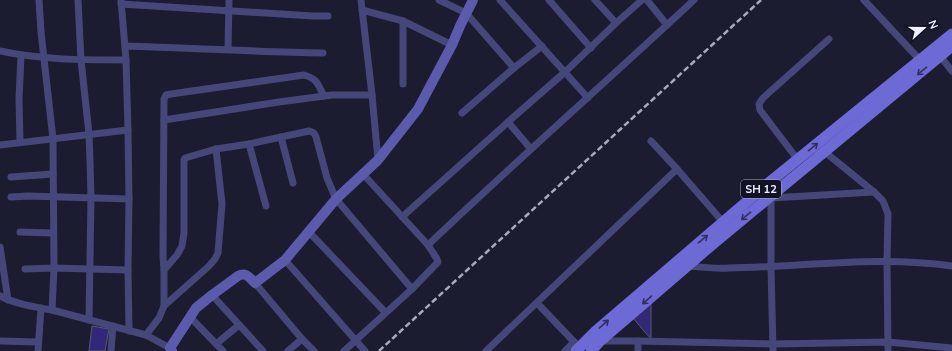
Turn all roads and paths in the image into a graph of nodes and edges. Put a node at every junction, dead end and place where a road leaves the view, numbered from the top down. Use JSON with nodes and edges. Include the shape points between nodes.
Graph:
{"nodes":[{"id":1,"x":39,"y":0,"type":"edge"},
{"id":2,"x":78,"y":0,"type":"edge"},
{"id":3,"x":229,"y":0,"type":"edge"},
{"id":4,"x":361,"y":0,"type":"edge"},
{"id":5,"x":438,"y":0,"type":"edge"},
{"id":6,"x":473,"y":0,"type":"edge"},
{"id":7,"x":500,"y":0,"type":"edge"},
{"id":8,"x":549,"y":0,"type":"edge"},
{"id":9,"x":595,"y":0,"type":"edge"},
{"id":10,"x":642,"y":0,"type":"edge"},
{"id":11,"x":647,"y":0,"type":"edge"},
{"id":12,"x":694,"y":0,"type":"edge"},
{"id":13,"x":864,"y":0,"type":"edge"},
{"id":14,"x":121,"y":2,"type":"edge"},
{"id":15,"x":362,"y":10,"type":"junction"},
{"id":16,"x":229,"y":11,"type":"junction"},
{"id":17,"x":466,"y":13,"type":"junction"},
{"id":18,"x":328,"y":16,"type":"dead end"},
{"id":19,"x":403,"y":21,"type":"junction"},
{"id":20,"x":616,"y":23,"type":"junction"},
{"id":21,"x":667,"y":25,"type":"junction"},
{"id":22,"x":952,"y":34,"type":"edge"},
{"id":23,"x":830,"y":39,"type":"dead end"},
{"id":24,"x":452,"y":45,"type":"junction"},
{"id":25,"x":0,"y":46,"type":"edge"},
{"id":26,"x":125,"y":46,"type":"junction"},
{"id":27,"x":542,"y":46,"type":"junction"},
{"id":28,"x":952,"y":46,"type":"edge"},
{"id":29,"x":591,"y":48,"type":"junction"},
{"id":30,"x":228,"y":49,"type":"junction"},
{"id":31,"x":0,"y":51,"type":"edge"},
{"id":32,"x":323,"y":53,"type":"dead end"},
{"id":33,"x":21,"y":56,"type":"junction"},
{"id":34,"x":940,"y":56,"type":"junction"},
{"id":35,"x":44,"y":58,"type":"junction"},
{"id":36,"x":81,"y":60,"type":"junction"},
{"id":37,"x":126,"y":60,"type":"junction"},
{"id":38,"x":920,"y":60,"type":"junction"},
{"id":39,"x":514,"y":68,"type":"junction"},
{"id":40,"x":952,"y":71,"type":"edge"},
{"id":41,"x":565,"y":72,"type":"junction"},
{"id":42,"x":403,"y":84,"type":"dead end"},
{"id":43,"x":372,"y":95,"type":"junction"},
{"id":44,"x":324,"y":96,"type":"junction"},
{"id":45,"x":588,"y":98,"type":"junction"},
{"id":46,"x":462,"y":113,"type":"dead end"},
{"id":47,"x":164,"y":120,"type":"junction"},
{"id":48,"x":508,"y":122,"type":"junction"},
{"id":49,"x":128,"y":130,"type":"junction"},
{"id":50,"x":89,"y":134,"type":"junction"},
{"id":51,"x":281,"y":137,"type":"junction"},
{"id":52,"x":53,"y":139,"type":"junction"},
{"id":53,"x":651,"y":141,"type":"dead end"},
{"id":54,"x":20,"y":142,"type":"junction"},
{"id":55,"x":249,"y":144,"type":"junction"},
{"id":56,"x":0,"y":145,"type":"edge"},
{"id":57,"x":216,"y":149,"type":"junction"},
{"id":58,"x":531,"y":149,"type":"junction"},
{"id":59,"x":824,"y":152,"type":"junction"},
{"id":60,"x":378,"y":160,"type":"junction"},
{"id":61,"x":798,"y":160,"type":"junction"},
{"id":62,"x":678,"y":169,"type":"junction"},
{"id":63,"x":53,"y":174,"type":"junction"},
{"id":64,"x":363,"y":174,"type":"junction"},
{"id":65,"x":11,"y":177,"type":"dead end"},
{"id":66,"x":293,"y":182,"type":"dead end"},
{"id":67,"x":874,"y":192,"type":"junction"},
{"id":68,"x":334,"y":196,"type":"junction"},
{"id":69,"x":11,"y":197,"type":"dead end"},
{"id":70,"x":53,"y":197,"type":"junction"},
{"id":71,"x":771,"y":197,"type":"junction"},
{"id":72,"x":91,"y":198,"type":"junction"},
{"id":73,"x":129,"y":199,"type":"junction"},
{"id":74,"x":266,"y":206,"type":"dead end"},
{"id":75,"x":402,"y":217,"type":"junction"},
{"id":76,"x":723,"y":222,"type":"junction"},
{"id":77,"x":20,"y":232,"type":"dead end"},
{"id":78,"x":309,"y":232,"type":"junction"},
{"id":79,"x":53,"y":233,"type":"junction"},
{"id":80,"x":428,"y":245,"type":"junction"},
{"id":81,"x":0,"y":247,"type":"edge"},
{"id":82,"x":285,"y":260,"type":"junction"},
{"id":83,"x":887,"y":261,"type":"junction"},
{"id":84,"x":952,"y":265,"type":"edge"},
{"id":85,"x":687,"y":266,"type":"junction"},
{"id":86,"x":771,"y":267,"type":"junction"},
{"id":87,"x":54,"y":268,"type":"junction"},
{"id":88,"x":25,"y":269,"type":"dead end"},
{"id":89,"x":89,"y":269,"type":"junction"},
{"id":90,"x":128,"y":270,"type":"junction"},
{"id":91,"x":164,"y":270,"type":"junction"},
{"id":92,"x":255,"y":282,"type":"junction"},
{"id":93,"x":412,"y":289,"type":"junction"},
{"id":94,"x":212,"y":294,"type":"junction"},
{"id":95,"x":0,"y":296,"type":"edge"},
{"id":96,"x":8,"y":300,"type":"junction"},
{"id":97,"x":537,"y":304,"type":"junction"},
{"id":98,"x":164,"y":306,"type":"junction"},
{"id":99,"x":41,"y":308,"type":"junction"},
{"id":100,"x":52,"y":310,"type":"junction"},
{"id":101,"x":385,"y":312,"type":"junction"},
{"id":102,"x":190,"y":317,"type":"junction"},
{"id":103,"x":89,"y":320,"type":"junction"},
{"id":104,"x":239,"y":325,"type":"junction"},
{"id":105,"x":113,"y":326,"type":"junction"},
{"id":106,"x":129,"y":331,"type":"junction"},
{"id":107,"x":148,"y":336,"type":"junction"},
{"id":108,"x":302,"y":340,"type":"junction"},
{"id":109,"x":356,"y":340,"type":"junction"},
{"id":110,"x":0,"y":341,"type":"edge"},
{"id":111,"x":600,"y":341,"type":"junction"},
{"id":112,"x":638,"y":341,"type":"junction"},
{"id":113,"x":38,"y":342,"type":"junction"},
{"id":114,"x":888,"y":342,"type":"junction"},
{"id":115,"x":216,"y":344,"type":"junction"},
{"id":116,"x":576,"y":347,"type":"edge"},
{"id":117,"x":773,"y":348,"type":"edge"},
{"id":118,"x":952,"y":348,"type":"edge"},
{"id":119,"x":170,"y":349,"type":"edge"},
{"id":120,"x":38,"y":351,"type":"edge"},
{"id":121,"x":111,"y":351,"type":"edge"},
{"id":122,"x":223,"y":351,"type":"edge"},
{"id":123,"x":263,"y":351,"type":"edge"},
{"id":124,"x":288,"y":351,"type":"edge"},
{"id":125,"x":314,"y":351,"type":"edge"},
{"id":126,"x":344,"y":351,"type":"edge"},
{"id":127,"x":365,"y":351,"type":"edge"},
{"id":128,"x":486,"y":351,"type":"edge"},
{"id":129,"x":565,"y":351,"type":"edge"},
{"id":130,"x":591,"y":351,"type":"edge"},
{"id":131,"x":638,"y":351,"type":"edge"},
{"id":132,"x":888,"y":351,"type":"edge"}],
"edges":[{"from":1,"to":35,"type":"street"},
{"from":2,"to":36,"type":"street"},
{"from":3,"to":16,"type":"street"},
{"from":4,"to":15,"type":"street"},
{"from":5,"to":17,"type":"street"},
{"from":6,"to":17,"type":"street"},
{"from":7,"to":27,"type":"street"},
{"from":8,"to":29,"type":"street"},
{"from":9,"to":20,"type":"street"},
{"from":10,"to":20,"type":"street"},
{"from":11,"to":21,"type":"street"},
{"from":12,"to":21,"type":"street"},
{"from":13,"to":38,"type":"street"},
{"from":14,"to":16,"type":"street"},
{"from":14,"to":26,"type":"street"},
{"from":15,"to":19,"type":"street"},
{"from":15,"to":43,"type":"street"},
{"from":16,"to":18,"type":"street"},
{"from":16,"to":30,"type":"street"},
{"from":17,"to":24,"type":"street"},
{"from":17,"to":39,"type":"street"},
{"from":19,"to":24,"type":"street"},
{"from":19,"to":42,"type":"street"},
{"from":20,"to":29,"type":"street"},
{"from":21,"to":45,"type":"street"},
{"from":22,"to":38,"type":"main road","number":"SH 12"},
{"from":23,"to":61,"type":"street","via":[[759,104],[760,110]]},
{"from":24,"to":60,"type":"street","via":[[418,109]]},
{"from":25,"to":31,"type":"street"},
{"from":26,"to":30,"type":"street"},
{"from":26,"to":37,"type":"street"},
{"from":27,"to":39,"type":"street"},
{"from":27,"to":41,"type":"street"},
{"from":28,"to":34,"type":"main road","number":"SH 12"},
{"from":29,"to":41,"type":"street"},
{"from":30,"to":32,"type":"street"},
{"from":31,"to":33,"type":"street"},
{"from":33,"to":35,"type":"street"},
{"from":33,"to":54,"type":"street"},
{"from":34,"to":40,"type":"street"},
{"from":34,"to":59,"type":"main road","number":"SH 12","one_way":true},
{"from":35,"to":36,"type":"street"},
{"from":35,"to":52,"type":"street"},
{"from":36,"to":37,"type":"street"},
{"from":36,"to":50,"type":"street"},
{"from":37,"to":49,"type":"street"},
{"from":61,"to":38,"type":"main road","number":"SH 12","one_way":true},
{"from":39,"to":46,"type":"street"},
{"from":41,"to":45,"type":"street"},
{"from":41,"to":48,"type":"street"},
{"from":43,"to":44,"type":"street"},
{"from":43,"to":60,"type":"street"},
{"from":44,"to":47,"type":"street"},
{"from":44,"to":47,"type":"street","via":[[316,81],[304,75],[171,94],[164,99]]},
{"from":45,"to":58,"type":"street"},
{"from":47,"to":91,"type":"street"},
{"from":48,"to":58,"type":"street"},
{"from":48,"to":75,"type":"street"},
{"from":49,"to":50,"type":"street"},
{"from":49,"to":73,"type":"street"},
{"from":50,"to":52,"type":"street"},
{"from":50,"to":72,"type":"street"},
{"from":51,"to":55,"type":"street"},
{"from":51,"to":66,"type":"street"},
{"from":51,"to":68,"type":"street","via":[[309,131],[314,133]]},
{"from":52,"to":54,"type":"street"},
{"from":52,"to":63,"type":"street"},
{"from":53,"to":62,"type":"street"},
{"from":54,"to":56,"type":"street"},
{"from":55,"to":57,"type":"street"},
{"from":55,"to":74,"type":"street"},
{"from":57,"to":91,"type":"street","via":[[187,156],[184,160],[182,246]]},
{"from":57,"to":98,"type":"street","via":[[222,204],[218,253],[209,266]]},
{"from":58,"to":80,"type":"street"},
{"from":59,"to":67,"type":"street"},
{"from":59,"to":71,"type":"main road","number":"SH 12"},
{"from":60,"to":64,"type":"street"},
{"from":61,"to":76,"type":"main road","number":"SH 12"},
{"from":62,"to":76,"type":"street"},
{"from":62,"to":97,"type":"street"},
{"from":63,"to":65,"type":"street"},
{"from":63,"to":70,"type":"street"},
{"from":64,"to":68,"type":"street"},
{"from":64,"to":75,"type":"street"},
{"from":67,"to":71,"type":"street"},
{"from":67,"to":83,"type":"street","via":[[883,201],[888,214]]},
{"from":68,"to":78,"type":"street"},
{"from":68,"to":93,"type":"street"},
{"from":69,"to":70,"type":"street"},
{"from":70,"to":72,"type":"street"},
{"from":70,"to":79,"type":"street"},
{"from":71,"to":85,"type":"main road","number":"SH 12","one_way":true},
{"from":71,"to":86,"type":"street"},
{"from":72,"to":73,"type":"street"},
{"from":72,"to":89,"type":"street"},
{"from":73,"to":90,"type":"street"},
{"from":75,"to":80,"type":"street"},
{"from":116,"to":76,"type":"main road","number":"SH 12","one_way":true},
{"from":77,"to":79,"type":"street"},
{"from":78,"to":82,"type":"street"},
{"from":78,"to":101,"type":"street"},
{"from":79,"to":87,"type":"street"},
{"from":80,"to":93,"type":"street","via":[[438,262]]},
{"from":81,"to":96,"type":"street"},
{"from":82,"to":92,"type":"street"},
{"from":82,"to":109,"type":"street"},
{"from":83,"to":84,"type":"street"},
{"from":83,"to":86,"type":"street"},
{"from":83,"to":114,"type":"street"},
{"from":85,"to":86,"type":"street"},
{"from":85,"to":111,"type":"main road","number":"SH 12","one_way":true},
{"from":86,"to":117,"type":"street"},
{"from":87,"to":88,"type":"street"},
{"from":87,"to":89,"type":"street"},
{"from":87,"to":100,"type":"street"},
{"from":89,"to":90,"type":"street"},
{"from":89,"to":103,"type":"street"},
{"from":90,"to":106,"type":"street"},
{"from":91,"to":98,"type":"street"},
{"from":92,"to":94,"type":"street","via":[[246,274],[242,274]]},
{"from":92,"to":108,"type":"street"},
{"from":93,"to":101,"type":"street"},
{"from":94,"to":102,"type":"street"},
{"from":94,"to":104,"type":"street"},
{"from":95,"to":96,"type":"street"},
{"from":96,"to":99,"type":"street"},
{"from":97,"to":116,"type":"street"},
{"from":97,"to":128,"type":"street"},
{"from":98,"to":107,"type":"street"},
{"from":99,"to":100,"type":"street"},
{"from":99,"to":113,"type":"street"},
{"from":100,"to":103,"type":"street"},
{"from":101,"to":109,"type":"street"},
{"from":102,"to":115,"type":"street"},
{"from":102,"to":119,"type":"street"},
{"from":103,"to":105,"type":"street"},
{"from":104,"to":115,"type":"street"},
{"from":104,"to":123,"type":"street"},
{"from":105,"to":106,"type":"street"},
{"from":105,"to":121,"type":"street"},
{"from":106,"to":107,"type":"street"},
{"from":107,"to":119,"type":"street"},
{"from":108,"to":124,"type":"street"},
{"from":108,"to":125,"type":"street"},
{"from":109,"to":126,"type":"street"},
{"from":109,"to":127,"type":"street"},
{"from":110,"to":113,"type":"street"},
{"from":111,"to":112,"type":"street"},
{"from":111,"to":130,"type":"main road","number":"SH 12"},
{"from":112,"to":117,"type":"street"},
{"from":112,"to":131,"type":"street"},
{"from":113,"to":120,"type":"street"},
{"from":114,"to":117,"type":"street"},
{"from":114,"to":118,"type":"street"},
{"from":114,"to":132,"type":"street"},
{"from":115,"to":122,"type":"street"},
{"from":116,"to":129,"type":"street"}]}
